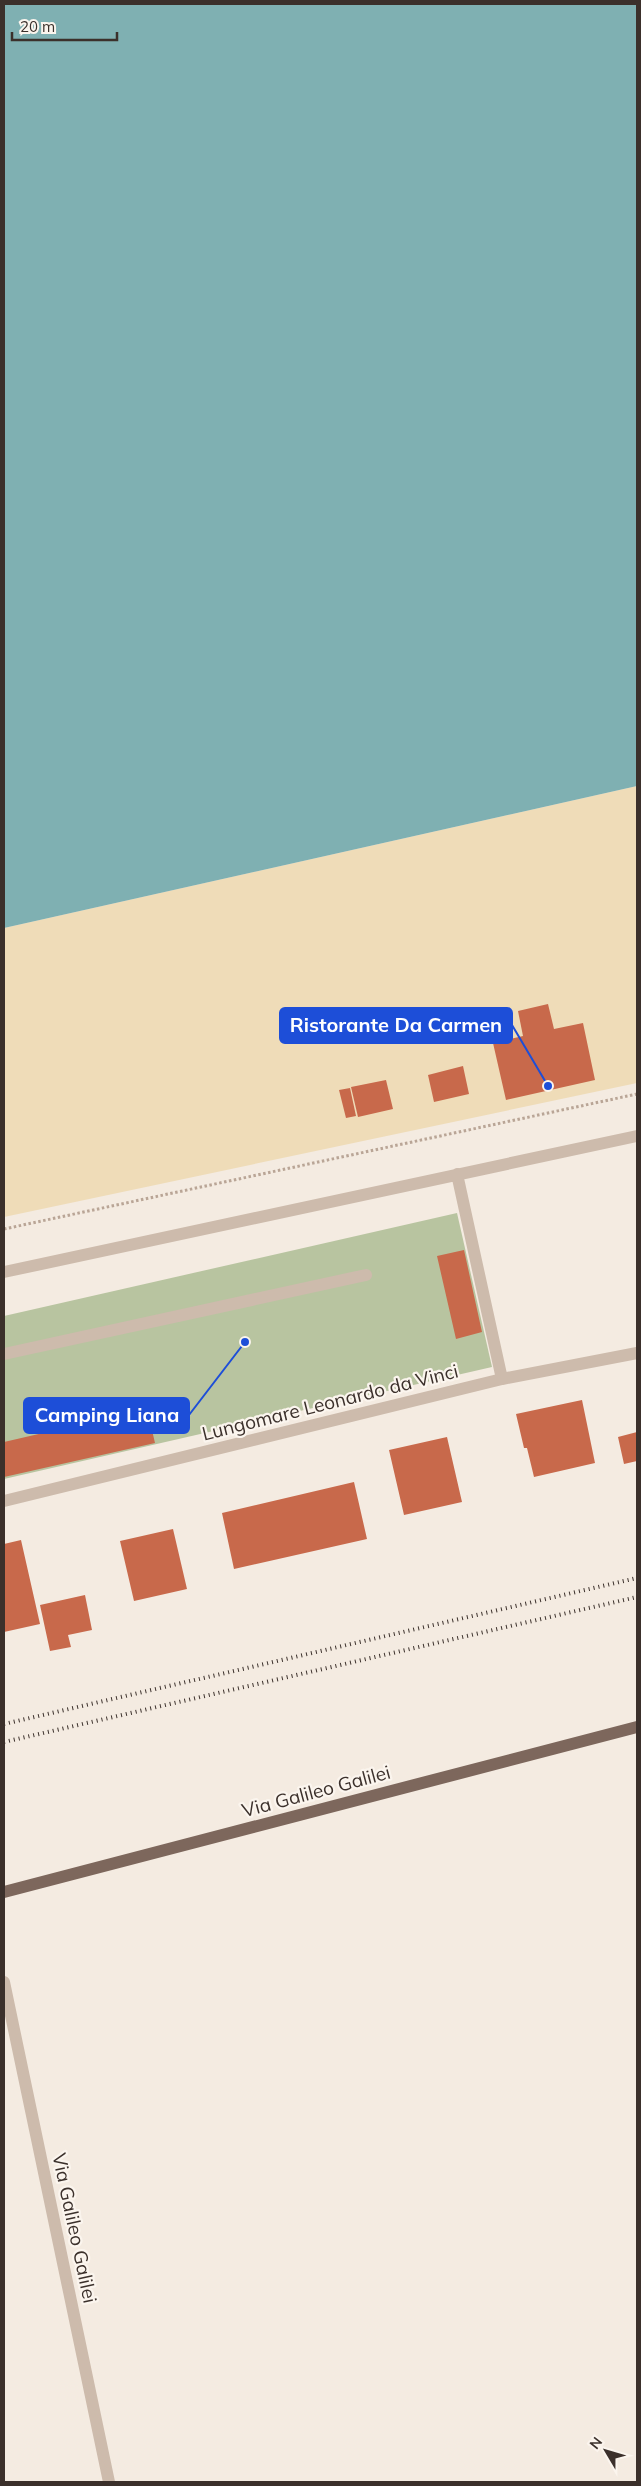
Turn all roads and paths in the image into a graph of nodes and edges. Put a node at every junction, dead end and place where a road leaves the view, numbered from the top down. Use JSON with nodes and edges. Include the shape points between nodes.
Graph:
{"nodes":[{"id":1,"x":637,"y":1094,"type":"edge"},
{"id":2,"x":637,"y":1136,"type":"edge"},
{"id":3,"x":457,"y":1174,"type":"junction"},
{"id":4,"x":4,"y":1229,"type":"edge"},
{"id":5,"x":4,"y":1272,"type":"edge"},
{"id":6,"x":366,"y":1275,"type":"dead end"},
{"id":7,"x":637,"y":1353,"type":"edge"},
{"id":8,"x":4,"y":1354,"type":"edge"},
{"id":9,"x":502,"y":1380,"type":"junction"},
{"id":10,"x":4,"y":1501,"type":"edge"},
{"id":11,"x":637,"y":1727,"type":"edge"},
{"id":12,"x":4,"y":1892,"type":"edge"},
{"id":13,"x":4,"y":1982,"type":"edge"},
{"id":14,"x":109,"y":2482,"type":"edge"}],
"edges":[{"from":1,"to":4,"type":"path"},
{"from":2,"to":3,"type":"street"},
{"from":3,"to":5,"type":"street"},
{"from":3,"to":9,"type":"street"},
{"from":6,"to":8,"type":"street"},
{"from":7,"to":9,"type":"street","name":"Lungomare Leonardo da Vinci"},
{"from":9,"to":10,"type":"street","name":"Lungomare Leonardo da Vinci"},
{"from":11,"to":12,"type":"main road","name":"Via Galileo Galilei"},
{"from":13,"to":14,"type":"street","name":"Via Galileo Galilei"}]}
